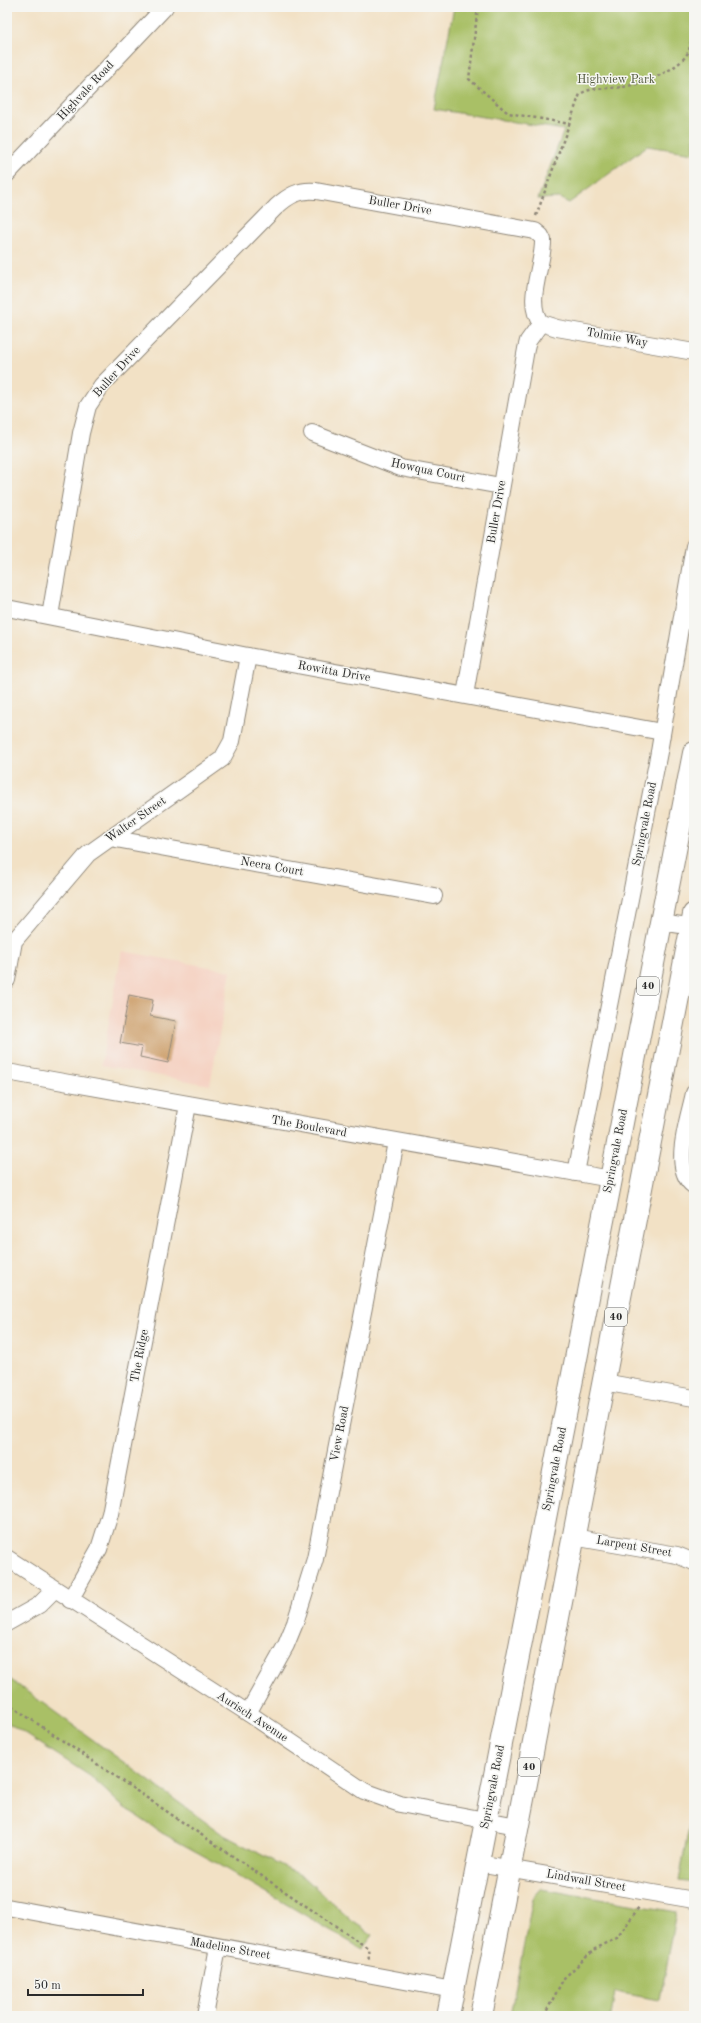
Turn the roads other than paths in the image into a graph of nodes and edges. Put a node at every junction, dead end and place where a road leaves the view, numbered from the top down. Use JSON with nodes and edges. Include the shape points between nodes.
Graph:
{"nodes":[{"id":1,"x":165,"y":7,"type":"edge"},
{"id":2,"x":7,"y":174,"type":"edge"},
{"id":3,"x":541,"y":323,"type":"junction"},
{"id":4,"x":694,"y":352,"type":"edge"},
{"id":5,"x":312,"y":434,"type":"dead end"},
{"id":6,"x":501,"y":486,"type":"junction"},
{"id":7,"x":694,"y":546,"type":"edge"},
{"id":8,"x":7,"y":608,"type":"edge"},
{"id":9,"x":50,"y":616,"type":"junction"},
{"id":10,"x":248,"y":656,"type":"junction"},
{"id":11,"x":465,"y":695,"type":"junction"},
{"id":12,"x":662,"y":732,"type":"junction"},
{"id":13,"x":694,"y":753,"type":"edge"},
{"id":14,"x":110,"y":838,"type":"junction"},
{"id":15,"x":434,"y":896,"type":"dead end"},
{"id":16,"x":661,"y":922,"type":"junction"},
{"id":17,"x":693,"y":923,"type":"edge"},
{"id":18,"x":11,"y":940,"type":"edge"},
{"id":19,"x":690,"y":949,"type":"edge"},
{"id":20,"x":7,"y":980,"type":"edge"},
{"id":21,"x":7,"y":1072,"type":"edge"},
{"id":22,"x":694,"y":1093,"type":"edge"},
{"id":23,"x":188,"y":1105,"type":"junction"},
{"id":24,"x":396,"y":1142,"type":"junction"},
{"id":25,"x":576,"y":1173,"type":"junction"},
{"id":26,"x":611,"y":1179,"type":"junction"},
{"id":27,"x":691,"y":1184,"type":"edge"},
{"id":28,"x":603,"y":1382,"type":"junction"},
{"id":29,"x":694,"y":1398,"type":"edge"},
{"id":30,"x":573,"y":1537,"type":"junction"},
{"id":31,"x":7,"y":1558,"type":"edge"},
{"id":32,"x":694,"y":1562,"type":"edge"},
{"id":33,"x":54,"y":1590,"type":"junction"},
{"id":34,"x":70,"y":1600,"type":"junction"},
{"id":35,"x":7,"y":1623,"type":"edge"},
{"id":36,"x":248,"y":1713,"type":"junction"},
{"id":37,"x":486,"y":1820,"type":"junction"},
{"id":38,"x":517,"y":1826,"type":"junction"},
{"id":39,"x":478,"y":1862,"type":"junction"},
{"id":40,"x":509,"y":1868,"type":"junction"},
{"id":41,"x":694,"y":1900,"type":"edge"},
{"id":42,"x":7,"y":1907,"type":"edge"},
{"id":43,"x":218,"y":1947,"type":"junction"},
{"id":44,"x":453,"y":1990,"type":"junction"},
{"id":45,"x":205,"y":2016,"type":"edge"},
{"id":46,"x":448,"y":2016,"type":"edge"},
{"id":47,"x":481,"y":2016,"type":"edge"}],
"edges":[{"from":1,"to":2,"type":"street","name":"Highvale Road"},
{"from":3,"to":4,"type":"street","name":"Tolmie Way"},
{"from":3,"to":6,"type":"street","name":"Buller Drive","via":[[528,341],[526,349]]},
{"from":3,"to":9,"type":"street","name":"Buller Drive","via":[[536,314],[534,301],[543,240],[539,233],[531,229],[316,191],[301,192],[285,200],[102,385],[88,406],[81,433]]},
{"from":5,"to":6,"type":"street","name":"Howqua Court","via":[[401,468]]},
{"from":6,"to":11,"type":"street","name":"Buller Drive"},
{"from":7,"to":12,"type":"street","name":"Springvale Road"},
{"from":8,"to":9,"type":"street","name":"Rowitta Drive"},
{"from":9,"to":10,"type":"street","name":"Rowitta Drive"},
{"from":10,"to":11,"type":"street","name":"Rowitta Drive"},
{"from":10,"to":14,"type":"street","name":"Walter Street","via":[[232,741],[222,759]]},
{"from":11,"to":12,"type":"street","name":"Rowitta Drive"},
{"from":12,"to":25,"type":"street","name":"Springvale Road"},
{"from":13,"to":16,"type":"highway","name":"Springvale Road","number":"40"},
{"from":14,"to":15,"type":"street","name":"Neera Court"},
{"from":14,"to":18,"type":"street","name":"Walter Street","via":[[88,854]]},
{"from":16,"to":17,"type":"street"},
{"from":16,"to":26,"type":"highway","name":"Springvale Road","number":"40"},
{"from":17,"to":19,"type":"highway","number":"40"},
{"from":18,"to":20,"type":"street","name":"Walter Street"},
{"from":19,"to":28,"type":"highway","number":"40"},
{"from":21,"to":23,"type":"street","name":"The Boulevard"},
{"from":22,"to":27,"type":"street","via":[[682,1160],[683,1172]]},
{"from":23,"to":24,"type":"street","name":"The Boulevard"},
{"from":23,"to":34,"type":"street","name":"The Ridge","via":[[110,1514],[99,1549]]},
{"from":24,"to":25,"type":"street","name":"The Boulevard"},
{"from":24,"to":36,"type":"street","name":"View Road","via":[[315,1559],[286,1645]]},
{"from":25,"to":26,"type":"street","name":"The Boulevard"},
{"from":26,"to":37,"type":"highway","name":"Springvale Road","number":"40"},
{"from":28,"to":29,"type":"street"},
{"from":28,"to":30,"type":"highway","number":"40"},
{"from":30,"to":32,"type":"street","name":"Larpent Street","via":[[677,1555]]},
{"from":30,"to":38,"type":"highway","number":"40"},
{"from":31,"to":33,"type":"street","name":"Aurisch Avenue"},
{"from":33,"to":34,"type":"street","name":"Aurisch Avenue"},
{"from":33,"to":35,"type":"street","via":[[39,1605]]},
{"from":34,"to":36,"type":"street","name":"Aurisch Avenue"},
{"from":36,"to":37,"type":"street","name":"Aurisch Avenue","via":[[354,1785],[375,1796],[400,1804]]},
{"from":37,"to":38,"type":"street","name":"Aurisch Avenue"},
{"from":37,"to":39,"type":"highway","name":"Springvale Road","number":"40"},
{"from":38,"to":40,"type":"highway","number":"40"},
{"from":39,"to":40,"type":"street","name":"Lindwall Street"},
{"from":39,"to":44,"type":"highway","name":"Springvale Road","number":"40"},
{"from":40,"to":41,"type":"street","name":"Lindwall Street"},
{"from":40,"to":47,"type":"highway","number":"40"},
{"from":42,"to":43,"type":"street","name":"Madeline Street"},
{"from":43,"to":44,"type":"street","name":"Madeline Street"},
{"from":43,"to":45,"type":"street"},
{"from":44,"to":46,"type":"highway","name":"Springvale Road","number":"40"}]}
